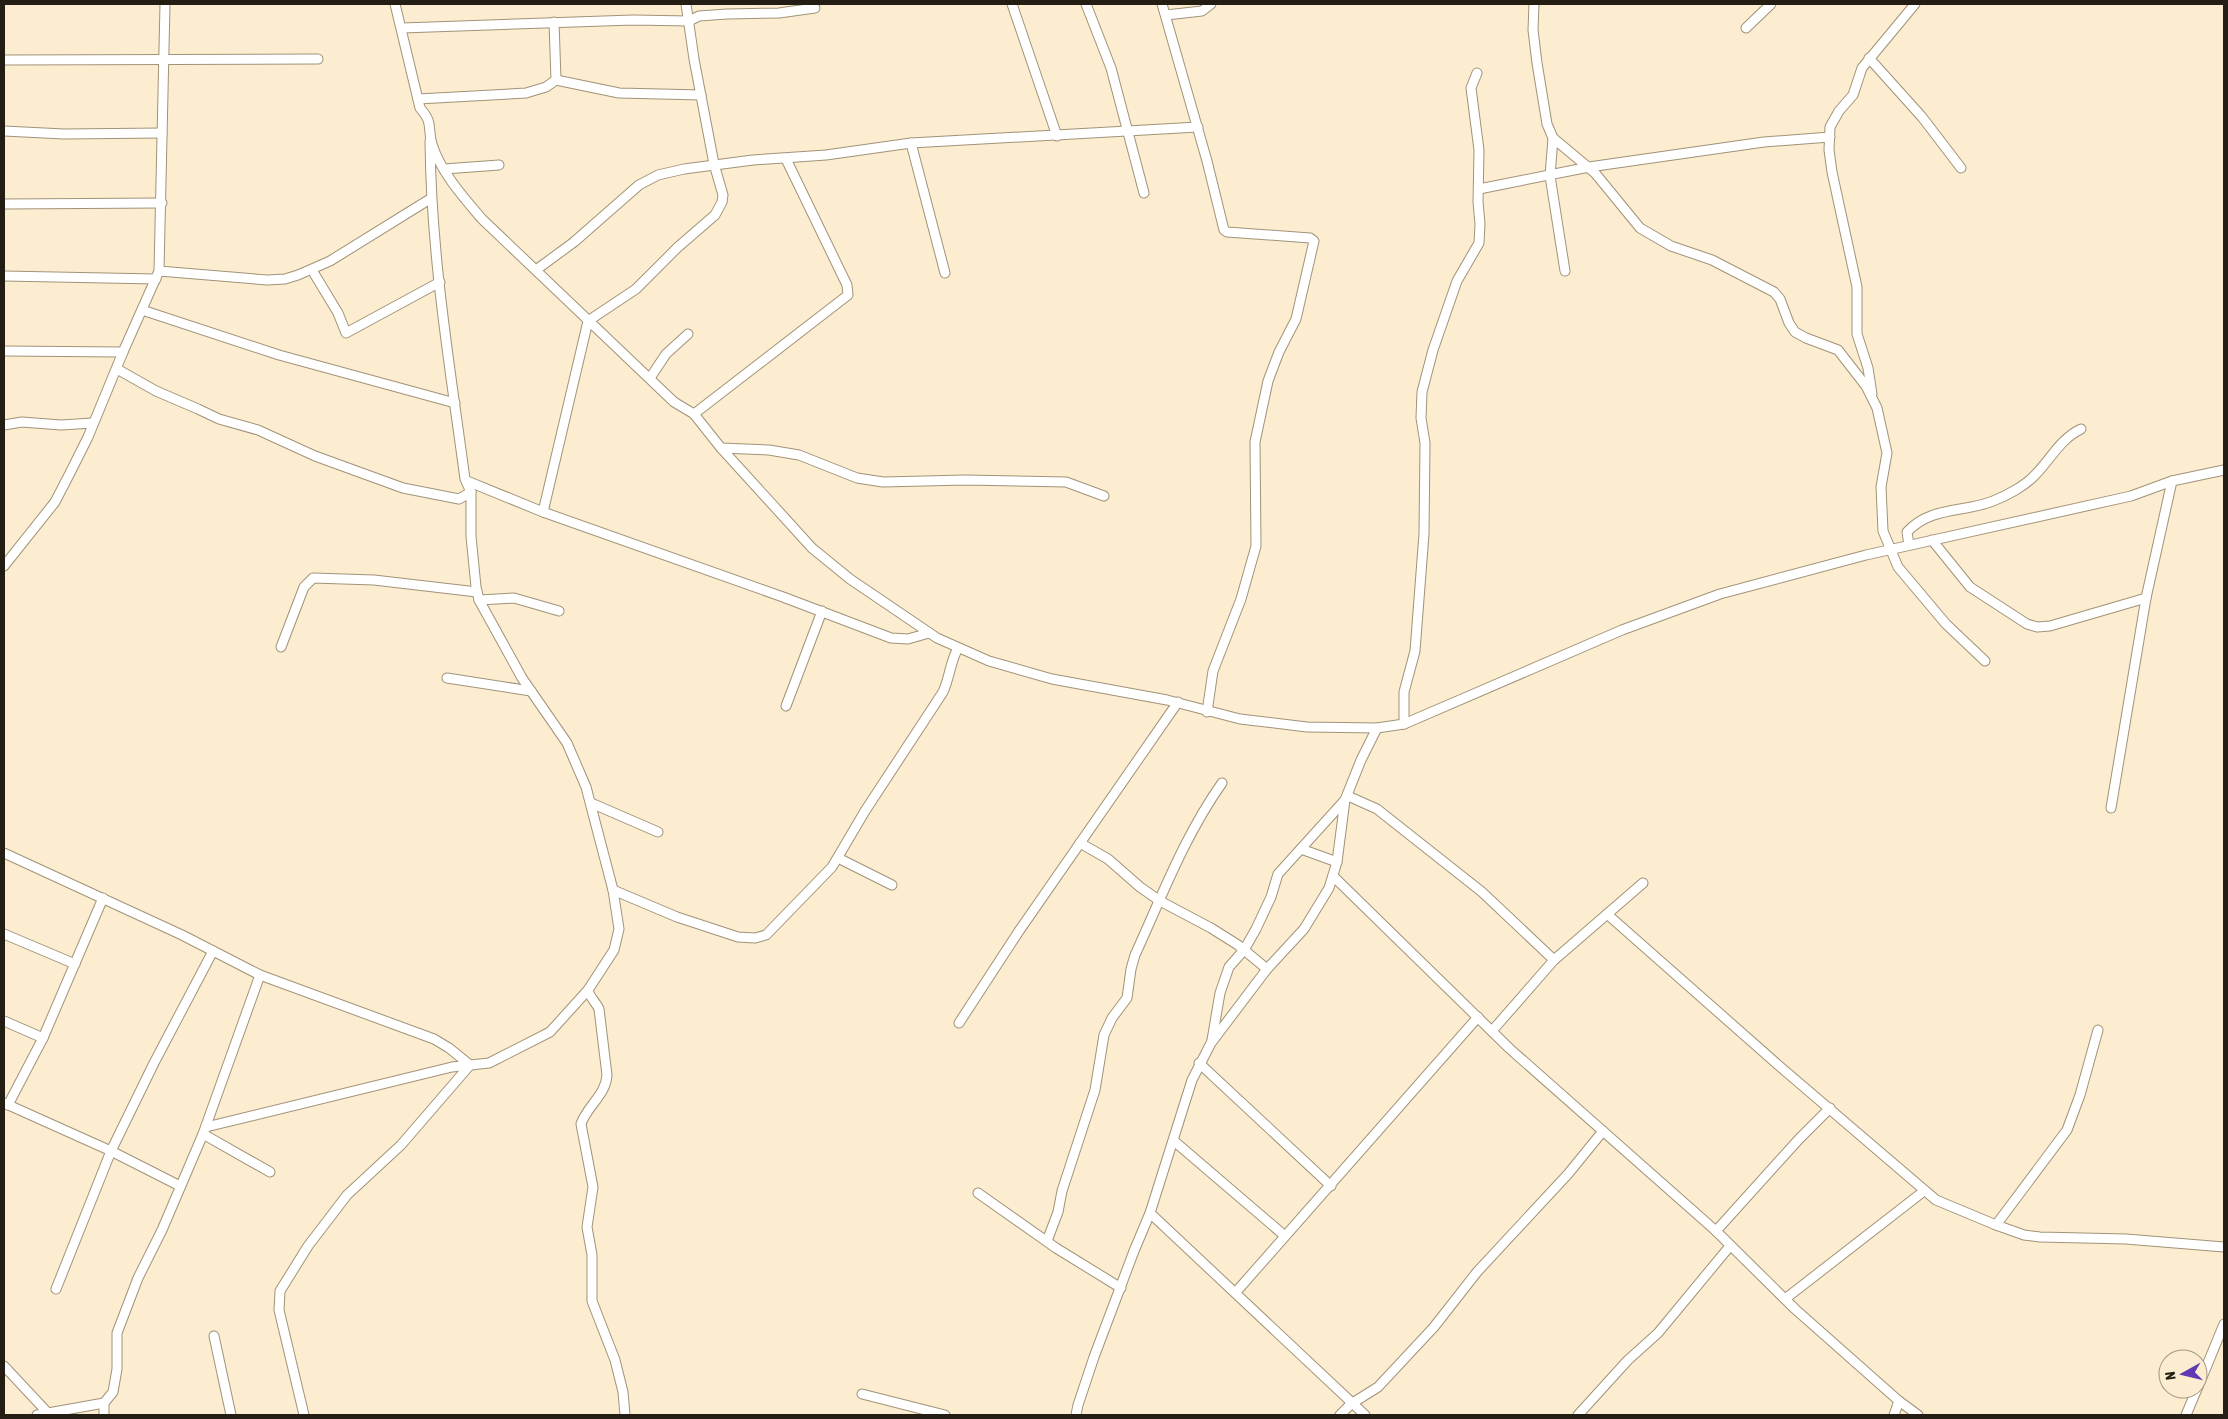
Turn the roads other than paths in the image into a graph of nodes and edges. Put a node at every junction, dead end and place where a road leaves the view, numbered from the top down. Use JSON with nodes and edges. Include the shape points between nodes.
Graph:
{"nodes":[{"id":1,"x":166,"y":4,"type":"edge"},
{"id":2,"x":395,"y":4,"type":"edge"},
{"id":3,"x":686,"y":4,"type":"edge"},
{"id":4,"x":1012,"y":4,"type":"edge"},
{"id":5,"x":1086,"y":4,"type":"edge"},
{"id":6,"x":1162,"y":4,"type":"edge"},
{"id":7,"x":1211,"y":4,"type":"edge"},
{"id":8,"x":1534,"y":4,"type":"edge"},
{"id":9,"x":1771,"y":4,"type":"edge"},
{"id":10,"x":1915,"y":4,"type":"edge"},
{"id":11,"x":815,"y":8,"type":"dead end"},
{"id":12,"x":1166,"y":15,"type":"junction"},
{"id":13,"x":689,"y":21,"type":"junction"},
{"id":14,"x":554,"y":22,"type":"junction"},
{"id":15,"x":402,"y":28,"type":"junction"},
{"id":16,"x":1746,"y":28,"type":"dead end"},
{"id":17,"x":164,"y":58,"type":"junction"},
{"id":18,"x":1869,"y":58,"type":"junction"},
{"id":19,"x":318,"y":59,"type":"dead end"},
{"id":20,"x":4,"y":60,"type":"edge"},
{"id":21,"x":1477,"y":73,"type":"dead end"},
{"id":22,"x":556,"y":80,"type":"junction"},
{"id":23,"x":701,"y":95,"type":"junction"},
{"id":24,"x":418,"y":99,"type":"junction"},
{"id":25,"x":429,"y":119,"type":"junction"},
{"id":26,"x":1198,"y":127,"type":"junction"},
{"id":27,"x":4,"y":131,"type":"edge"},
{"id":28,"x":1128,"y":132,"type":"junction"},
{"id":29,"x":162,"y":133,"type":"junction"},
{"id":30,"x":1057,"y":136,"type":"junction"},
{"id":31,"x":1830,"y":137,"type":"junction"},
{"id":32,"x":1553,"y":138,"type":"junction"},
{"id":33,"x":912,"y":143,"type":"junction"},
{"id":34,"x":786,"y":159,"type":"junction"},
{"id":35,"x":714,"y":164,"type":"junction"},
{"id":36,"x":499,"y":165,"type":"dead end"},
{"id":37,"x":1589,"y":167,"type":"junction"},
{"id":38,"x":1961,"y":168,"type":"dead end"},
{"id":39,"x":444,"y":169,"type":"junction"},
{"id":40,"x":1550,"y":176,"type":"junction"},
{"id":41,"x":1479,"y":189,"type":"junction"},
{"id":42,"x":1144,"y":193,"type":"dead end"},
{"id":43,"x":430,"y":199,"type":"junction"},
{"id":44,"x":162,"y":203,"type":"junction"},
{"id":45,"x":4,"y":204,"type":"edge"},
{"id":46,"x":312,"y":270,"type":"junction"},
{"id":47,"x":536,"y":270,"type":"junction"},
{"id":48,"x":1565,"y":271,"type":"dead end"},
{"id":49,"x":945,"y":273,"type":"dead end"},
{"id":50,"x":158,"y":275,"type":"junction"},
{"id":51,"x":4,"y":276,"type":"edge"},
{"id":52,"x":440,"y":282,"type":"junction"},
{"id":53,"x":142,"y":310,"type":"junction"},
{"id":54,"x":588,"y":321,"type":"junction"},
{"id":55,"x":688,"y":334,"type":"dead end"},
{"id":56,"x":4,"y":351,"type":"edge"},
{"id":57,"x":122,"y":352,"type":"junction"},
{"id":58,"x":116,"y":369,"type":"junction"},
{"id":59,"x":650,"y":378,"type":"junction"},
{"id":60,"x":1872,"y":396,"type":"junction"},
{"id":61,"x":455,"y":403,"type":"junction"},
{"id":62,"x":694,"y":414,"type":"junction"},
{"id":63,"x":93,"y":423,"type":"junction"},
{"id":64,"x":4,"y":425,"type":"edge"},
{"id":65,"x":2081,"y":429,"type":"dead end"},
{"id":66,"x":721,"y":448,"type":"junction"},
{"id":67,"x":2224,"y":470,"type":"edge"},
{"id":68,"x":465,"y":479,"type":"junction"},
{"id":69,"x":2172,"y":481,"type":"junction"},
{"id":70,"x":472,"y":492,"type":"junction"},
{"id":71,"x":1104,"y":496,"type":"dead end"},
{"id":72,"x":544,"y":512,"type":"junction"},
{"id":73,"x":1932,"y":540,"type":"junction"},
{"id":74,"x":1909,"y":545,"type":"junction"},
{"id":75,"x":1892,"y":550,"type":"junction"},
{"id":76,"x":4,"y":566,"type":"edge"},
{"id":77,"x":478,"y":596,"type":"junction"},
{"id":78,"x":2146,"y":598,"type":"junction"},
{"id":79,"x":559,"y":611,"type":"dead end"},
{"id":80,"x":822,"y":611,"type":"junction"},
{"id":81,"x":929,"y":633,"type":"junction"},
{"id":82,"x":281,"y":647,"type":"dead end"},
{"id":83,"x":958,"y":648,"type":"junction"},
{"id":84,"x":1985,"y":661,"type":"dead end"},
{"id":85,"x":447,"y":678,"type":"dead end"},
{"id":86,"x":531,"y":692,"type":"junction"},
{"id":87,"x":1178,"y":702,"type":"junction"},
{"id":88,"x":786,"y":706,"type":"dead end"},
{"id":89,"x":1207,"y":712,"type":"junction"},
{"id":90,"x":1404,"y":724,"type":"junction"},
{"id":91,"x":1377,"y":728,"type":"junction"},
{"id":92,"x":1222,"y":783,"type":"dead end"},
{"id":93,"x":1346,"y":798,"type":"junction"},
{"id":94,"x":591,"y":803,"type":"junction"},
{"id":95,"x":2111,"y":808,"type":"dead end"},
{"id":96,"x":658,"y":832,"type":"dead end"},
{"id":97,"x":1080,"y":843,"type":"junction"},
{"id":98,"x":1301,"y":849,"type":"junction"},
{"id":99,"x":4,"y":853,"type":"edge"},
{"id":100,"x":838,"y":858,"type":"junction"},
{"id":101,"x":1337,"y":862,"type":"junction"},
{"id":102,"x":1333,"y":876,"type":"junction"},
{"id":103,"x":1643,"y":883,"type":"dead end"},
{"id":104,"x":892,"y":885,"type":"dead end"},
{"id":105,"x":612,"y":890,"type":"junction"},
{"id":106,"x":103,"y":898,"type":"junction"},
{"id":107,"x":1160,"y":901,"type":"junction"},
{"id":108,"x":1607,"y":914,"type":"junction"},
{"id":109,"x":4,"y":934,"type":"edge"},
{"id":110,"x":1244,"y":950,"type":"junction"},
{"id":111,"x":213,"y":951,"type":"junction"},
{"id":112,"x":1554,"y":960,"type":"junction"},
{"id":113,"x":75,"y":964,"type":"junction"},
{"id":114,"x":1267,"y":969,"type":"junction"},
{"id":115,"x":260,"y":975,"type":"junction"},
{"id":116,"x":588,"y":990,"type":"junction"},
{"id":117,"x":1478,"y":1017,"type":"junction"},
{"id":118,"x":4,"y":1021,"type":"edge"},
{"id":119,"x":958,"y":1023,"type":"dead end"},
{"id":120,"x":2098,"y":1030,"type":"dead end"},
{"id":121,"x":1492,"y":1031,"type":"junction"},
{"id":122,"x":43,"y":1038,"type":"junction"},
{"id":123,"x":1211,"y":1042,"type":"junction"},
{"id":124,"x":1199,"y":1063,"type":"junction"},
{"id":125,"x":470,"y":1065,"type":"junction"},
{"id":126,"x":6,"y":1104,"type":"edge"},
{"id":127,"x":1830,"y":1108,"type":"junction"},
{"id":128,"x":204,"y":1131,"type":"junction"},
{"id":129,"x":1603,"y":1131,"type":"junction"},
{"id":130,"x":1174,"y":1141,"type":"junction"},
{"id":131,"x":111,"y":1151,"type":"junction"},
{"id":132,"x":270,"y":1172,"type":"dead end"},
{"id":133,"x":180,"y":1186,"type":"junction"},
{"id":134,"x":1332,"y":1186,"type":"junction"},
{"id":135,"x":1924,"y":1191,"type":"junction"},
{"id":136,"x":978,"y":1194,"type":"dead end"},
{"id":137,"x":1150,"y":1213,"type":"junction"},
{"id":138,"x":1996,"y":1225,"type":"junction"},
{"id":139,"x":1716,"y":1231,"type":"junction"},
{"id":140,"x":1285,"y":1236,"type":"junction"},
{"id":141,"x":1047,"y":1241,"type":"junction"},
{"id":142,"x":1730,"y":1246,"type":"junction"},
{"id":143,"x":2224,"y":1247,"type":"edge"},
{"id":144,"x":1120,"y":1288,"type":"junction"},
{"id":145,"x":56,"y":1289,"type":"dead end"},
{"id":146,"x":1236,"y":1292,"type":"junction"},
{"id":147,"x":1786,"y":1299,"type":"junction"},
{"id":148,"x":2224,"y":1324,"type":"edge"},
{"id":149,"x":214,"y":1336,"type":"dead end"},
{"id":150,"x":2208,"y":1363,"type":"edge"},
{"id":151,"x":4,"y":1366,"type":"edge"},
{"id":152,"x":862,"y":1394,"type":"dead end"},
{"id":153,"x":2193,"y":1399,"type":"edge"},
{"id":154,"x":1899,"y":1401,"type":"junction"},
{"id":155,"x":104,"y":1403,"type":"junction"},
{"id":156,"x":1351,"y":1404,"type":"junction"},
{"id":157,"x":47,"y":1412,"type":"junction"},
{"id":158,"x":37,"y":1415,"type":"edge"},
{"id":159,"x":104,"y":1415,"type":"edge"},
{"id":160,"x":232,"y":1415,"type":"edge"},
{"id":161,"x":304,"y":1415,"type":"edge"},
{"id":162,"x":625,"y":1415,"type":"edge"},
{"id":163,"x":945,"y":1415,"type":"edge"},
{"id":164,"x":1076,"y":1415,"type":"edge"},
{"id":165,"x":1340,"y":1415,"type":"edge"},
{"id":166,"x":1365,"y":1415,"type":"edge"},
{"id":167,"x":1579,"y":1415,"type":"edge"},
{"id":168,"x":1894,"y":1415,"type":"edge"},
{"id":169,"x":1918,"y":1415,"type":"edge"},
{"id":170,"x":2186,"y":1415,"type":"edge"}],
"edges":[{"from":1,"to":17,"type":"street"},
{"from":2,"to":15,"type":"street"},
{"from":3,"to":13,"type":"street"},
{"from":4,"to":30,"type":"street"},
{"from":5,"to":28,"type":"street","via":[[1110,68]]},
{"from":6,"to":12,"type":"street"},
{"from":7,"to":12,"type":"street","via":[[1197,13]]},
{"from":8,"to":32,"type":"street","via":[[1537,63],[1547,124]]},
{"from":9,"to":16,"type":"street"},
{"from":10,"to":18,"type":"street"},
{"from":11,"to":13,"type":"street","via":[[779,13],[709,15]]},
{"from":12,"to":26,"type":"street"},
{"from":13,"to":14,"type":"street"},
{"from":13,"to":23,"type":"street"},
{"from":14,"to":15,"type":"street"},
{"from":14,"to":22,"type":"street"},
{"from":15,"to":24,"type":"street"},
{"from":17,"to":19,"type":"street"},
{"from":17,"to":20,"type":"street"},
{"from":17,"to":29,"type":"street"},
{"from":18,"to":31,"type":"street","via":[[1853,95],[1830,127]]},
{"from":18,"to":38,"type":"street"},
{"from":21,"to":41,"type":"street","via":[[1471,88],[1477,124]]},
{"from":22,"to":23,"type":"street","via":[[619,93]]},
{"from":22,"to":24,"type":"street","via":[[526,93]]},
{"from":23,"to":35,"type":"street"},
{"from":24,"to":25,"type":"street","via":[[420,108]]},
{"from":25,"to":39,"type":"street","via":[[432,144]]},
{"from":25,"to":43,"type":"street"},
{"from":26,"to":28,"type":"street"},
{"from":26,"to":89,"type":"street","via":[[1224,230],[1314,241],[1296,319],[1268,381],[1255,442],[1256,546],[1241,599],[1214,671]]},
{"from":27,"to":29,"type":"street"},
{"from":28,"to":30,"type":"street"},
{"from":28,"to":42,"type":"street"},
{"from":29,"to":44,"type":"street"},
{"from":30,"to":33,"type":"street"},
{"from":31,"to":37,"type":"street","via":[[1764,142]]},
{"from":31,"to":60,"type":"street","via":[[1832,172],[1857,287],[1857,334],[1868,368]]},
{"from":32,"to":37,"type":"street"},
{"from":32,"to":40,"type":"street"},
{"from":33,"to":34,"type":"street"},
{"from":33,"to":49,"type":"street"},
{"from":34,"to":35,"type":"street"},
{"from":34,"to":62,"type":"street","via":[[847,286],[848,296]]},
{"from":35,"to":47,"type":"street","via":[[658,175],[639,185],[574,242]]},
{"from":35,"to":54,"type":"street","via":[[723,195],[715,215],[636,289]]},
{"from":36,"to":39,"type":"street"},
{"from":37,"to":40,"type":"street"},
{"from":37,"to":60,"type":"street","via":[[1640,228],[1671,246],[1712,260],[1774,292],[1795,332],[1838,350]]},
{"from":39,"to":47,"type":"street","via":[[482,219]]},
{"from":40,"to":41,"type":"street"},
{"from":40,"to":48,"type":"street"},
{"from":41,"to":90,"type":"street","via":[[1479,243],[1457,281],[1422,392],[1424,534],[1415,651],[1404,692]]},
{"from":43,"to":46,"type":"street"},
{"from":43,"to":52,"type":"street"},
{"from":44,"to":45,"type":"street"},
{"from":44,"to":50,"type":"street"},
{"from":46,"to":50,"type":"street","via":[[285,279],[266,280]]},
{"from":46,"to":52,"type":"street","via":[[338,312],[346,333]]},
{"from":47,"to":54,"type":"street"},
{"from":50,"to":51,"type":"street"},
{"from":50,"to":53,"type":"street"},
{"from":52,"to":61,"type":"street"},
{"from":53,"to":57,"type":"street"},
{"from":53,"to":61,"type":"street","via":[[279,354]]},
{"from":54,"to":59,"type":"street"},
{"from":54,"to":72,"type":"street"},
{"from":55,"to":59,"type":"street","via":[[666,354]]},
{"from":56,"to":57,"type":"street"},
{"from":57,"to":58,"type":"street"},
{"from":58,"to":63,"type":"street"},
{"from":58,"to":70,"type":"street","via":[[219,419],[258,430],[315,456],[403,488],[459,499]]},
{"from":59,"to":62,"type":"street","via":[[674,402]]},
{"from":60,"to":75,"type":"street","via":[[1887,453],[1880,504],[1882,531]]},
{"from":61,"to":68,"type":"street"},
{"from":62,"to":66,"type":"street"},
{"from":63,"to":64,"type":"street","via":[[22,422]]},
{"from":63,"to":76,"type":"street","via":[[55,502]]},
{"from":65,"to":74,"type":"street","via":[[2070,435],[2033,478],[2021,486],[1993,501],[1921,519],[1907,532]]},
{"from":66,"to":71,"type":"street","via":[[799,455],[857,478],[882,482],[1066,482]]},
{"from":66,"to":81,"type":"street","via":[[812,548],[850,580]]},
{"from":67,"to":69,"type":"street"},
{"from":68,"to":70,"type":"street"},
{"from":68,"to":72,"type":"street"},
{"from":69,"to":73,"type":"street","via":[[2131,496]]},
{"from":69,"to":78,"type":"street"},
{"from":70,"to":77,"type":"street","via":[[471,536]]},
{"from":72,"to":80,"type":"street"},
{"from":73,"to":74,"type":"street"},
{"from":73,"to":78,"type":"street","via":[[1970,587],[2027,624],[2037,627]]},
{"from":74,"to":75,"type":"street"},
{"from":75,"to":84,"type":"street","via":[[1898,567],[1946,624]]},
{"from":75,"to":90,"type":"street","via":[[1691,603]]},
{"from":77,"to":79,"type":"street","via":[[514,598]]},
{"from":77,"to":82,"type":"street","via":[[374,580],[313,578],[304,588]]},
{"from":77,"to":86,"type":"street"},
{"from":78,"to":95,"type":"street"},
{"from":80,"to":81,"type":"street","via":[[900,640]]},
{"from":80,"to":88,"type":"street"},
{"from":81,"to":83,"type":"street"},
{"from":83,"to":87,"type":"street","via":[[1019,670]]},
{"from":83,"to":100,"type":"street","via":[[943,692]]},
{"from":85,"to":86,"type":"street"},
{"from":86,"to":94,"type":"street","via":[[567,743]]},
{"from":87,"to":89,"type":"street"},
{"from":87,"to":97,"type":"street"},
{"from":89,"to":91,"type":"street","via":[[1272,724]]},
{"from":90,"to":91,"type":"street"},
{"from":91,"to":93,"type":"street"},
{"from":92,"to":107,"type":"street","via":[[1203,810]]},
{"from":93,"to":98,"type":"street"},
{"from":93,"to":101,"type":"street"},
{"from":93,"to":112,"type":"street","via":[[1377,809],[1482,892]]},
{"from":94,"to":96,"type":"street"},
{"from":94,"to":105,"type":"street"},
{"from":97,"to":107,"type":"street","via":[[1108,859]]},
{"from":97,"to":119,"type":"street"},
{"from":98,"to":101,"type":"street"},
{"from":98,"to":110,"type":"street","via":[[1278,874],[1271,897]]},
{"from":99,"to":106,"type":"street"},
{"from":100,"to":104,"type":"street"},
{"from":100,"to":105,"type":"street","via":[[775,928],[755,938],[738,937],[676,917]]},
{"from":101,"to":102,"type":"street"},
{"from":102,"to":114,"type":"street","via":[[1304,929]]},
{"from":102,"to":117,"type":"street"},
{"from":103,"to":108,"type":"street"},
{"from":105,"to":116,"type":"street","via":[[619,922],[618,940]]},
{"from":106,"to":111,"type":"street"},
{"from":106,"to":113,"type":"street"},
{"from":107,"to":110,"type":"street"},
{"from":107,"to":141,"type":"street","via":[[1135,955],[1127,998],[1104,1035],[1095,1090]]},
{"from":108,"to":112,"type":"street"},
{"from":108,"to":127,"type":"street"},
{"from":109,"to":113,"type":"street"},
{"from":110,"to":114,"type":"street"},
{"from":110,"to":123,"type":"street","via":[[1229,967],[1220,993]]},
{"from":111,"to":115,"type":"street"},
{"from":111,"to":131,"type":"street"},
{"from":112,"to":121,"type":"street"},
{"from":113,"to":122,"type":"street"},
{"from":114,"to":123,"type":"street"},
{"from":115,"to":125,"type":"street","via":[[434,1040]]},
{"from":115,"to":128,"type":"street"},
{"from":116,"to":125,"type":"street","via":[[550,1032],[489,1064]]},
{"from":116,"to":162,"type":"street","via":[[599,1009],[607,1075],[602,1092],[581,1124],[593,1187],[587,1227],[592,1255],[592,1301],[615,1360]]},
{"from":117,"to":121,"type":"street"},
{"from":117,"to":134,"type":"street"},
{"from":118,"to":122,"type":"street"},
{"from":120,"to":138,"type":"street","via":[[2080,1095],[2066,1130]]},
{"from":121,"to":129,"type":"street"},
{"from":122,"to":126,"type":"street"},
{"from":123,"to":124,"type":"street"},
{"from":124,"to":130,"type":"street"},
{"from":124,"to":134,"type":"street"},
{"from":125,"to":128,"type":"street"},
{"from":125,"to":161,"type":"street","via":[[401,1145],[347,1194],[308,1246],[280,1291],[279,1310]]},
{"from":126,"to":131,"type":"street"},
{"from":127,"to":135,"type":"street"},
{"from":127,"to":139,"type":"street"},
{"from":128,"to":132,"type":"street"},
{"from":128,"to":133,"type":"street"},
{"from":129,"to":139,"type":"street"},
{"from":129,"to":156,"type":"street","via":[[1568,1174],[1477,1272],[1434,1327],[1378,1387]]},
{"from":130,"to":137,"type":"street"},
{"from":130,"to":140,"type":"street"},
{"from":131,"to":133,"type":"street"},
{"from":131,"to":145,"type":"street"},
{"from":133,"to":155,"type":"street","via":[[117,1333],[113,1392]]},
{"from":134,"to":140,"type":"street"},
{"from":135,"to":138,"type":"street","via":[[1936,1200]]},
{"from":135,"to":147,"type":"street"},
{"from":136,"to":141,"type":"street"},
{"from":137,"to":144,"type":"street"},
{"from":137,"to":146,"type":"street"},
{"from":138,"to":143,"type":"street","via":[[2040,1237],[2126,1239]]},
{"from":139,"to":142,"type":"street"},
{"from":140,"to":146,"type":"street"},
{"from":141,"to":144,"type":"street"},
{"from":142,"to":147,"type":"street"},
{"from":142,"to":167,"type":"street","via":[[1663,1328],[1628,1360]]},
{"from":144,"to":164,"type":"street"},
{"from":146,"to":156,"type":"street"},
{"from":147,"to":154,"type":"street"},
{"from":148,"to":150,"type":"street"},
{"from":149,"to":160,"type":"street"},
{"from":151,"to":157,"type":"street"},
{"from":152,"to":163,"type":"street"},
{"from":153,"to":170,"type":"street"},
{"from":154,"to":168,"type":"street"},
{"from":154,"to":169,"type":"street"},
{"from":155,"to":157,"type":"street"},
{"from":155,"to":159,"type":"street"},
{"from":156,"to":165,"type":"street"},
{"from":156,"to":166,"type":"street"},
{"from":157,"to":158,"type":"street"}]}
